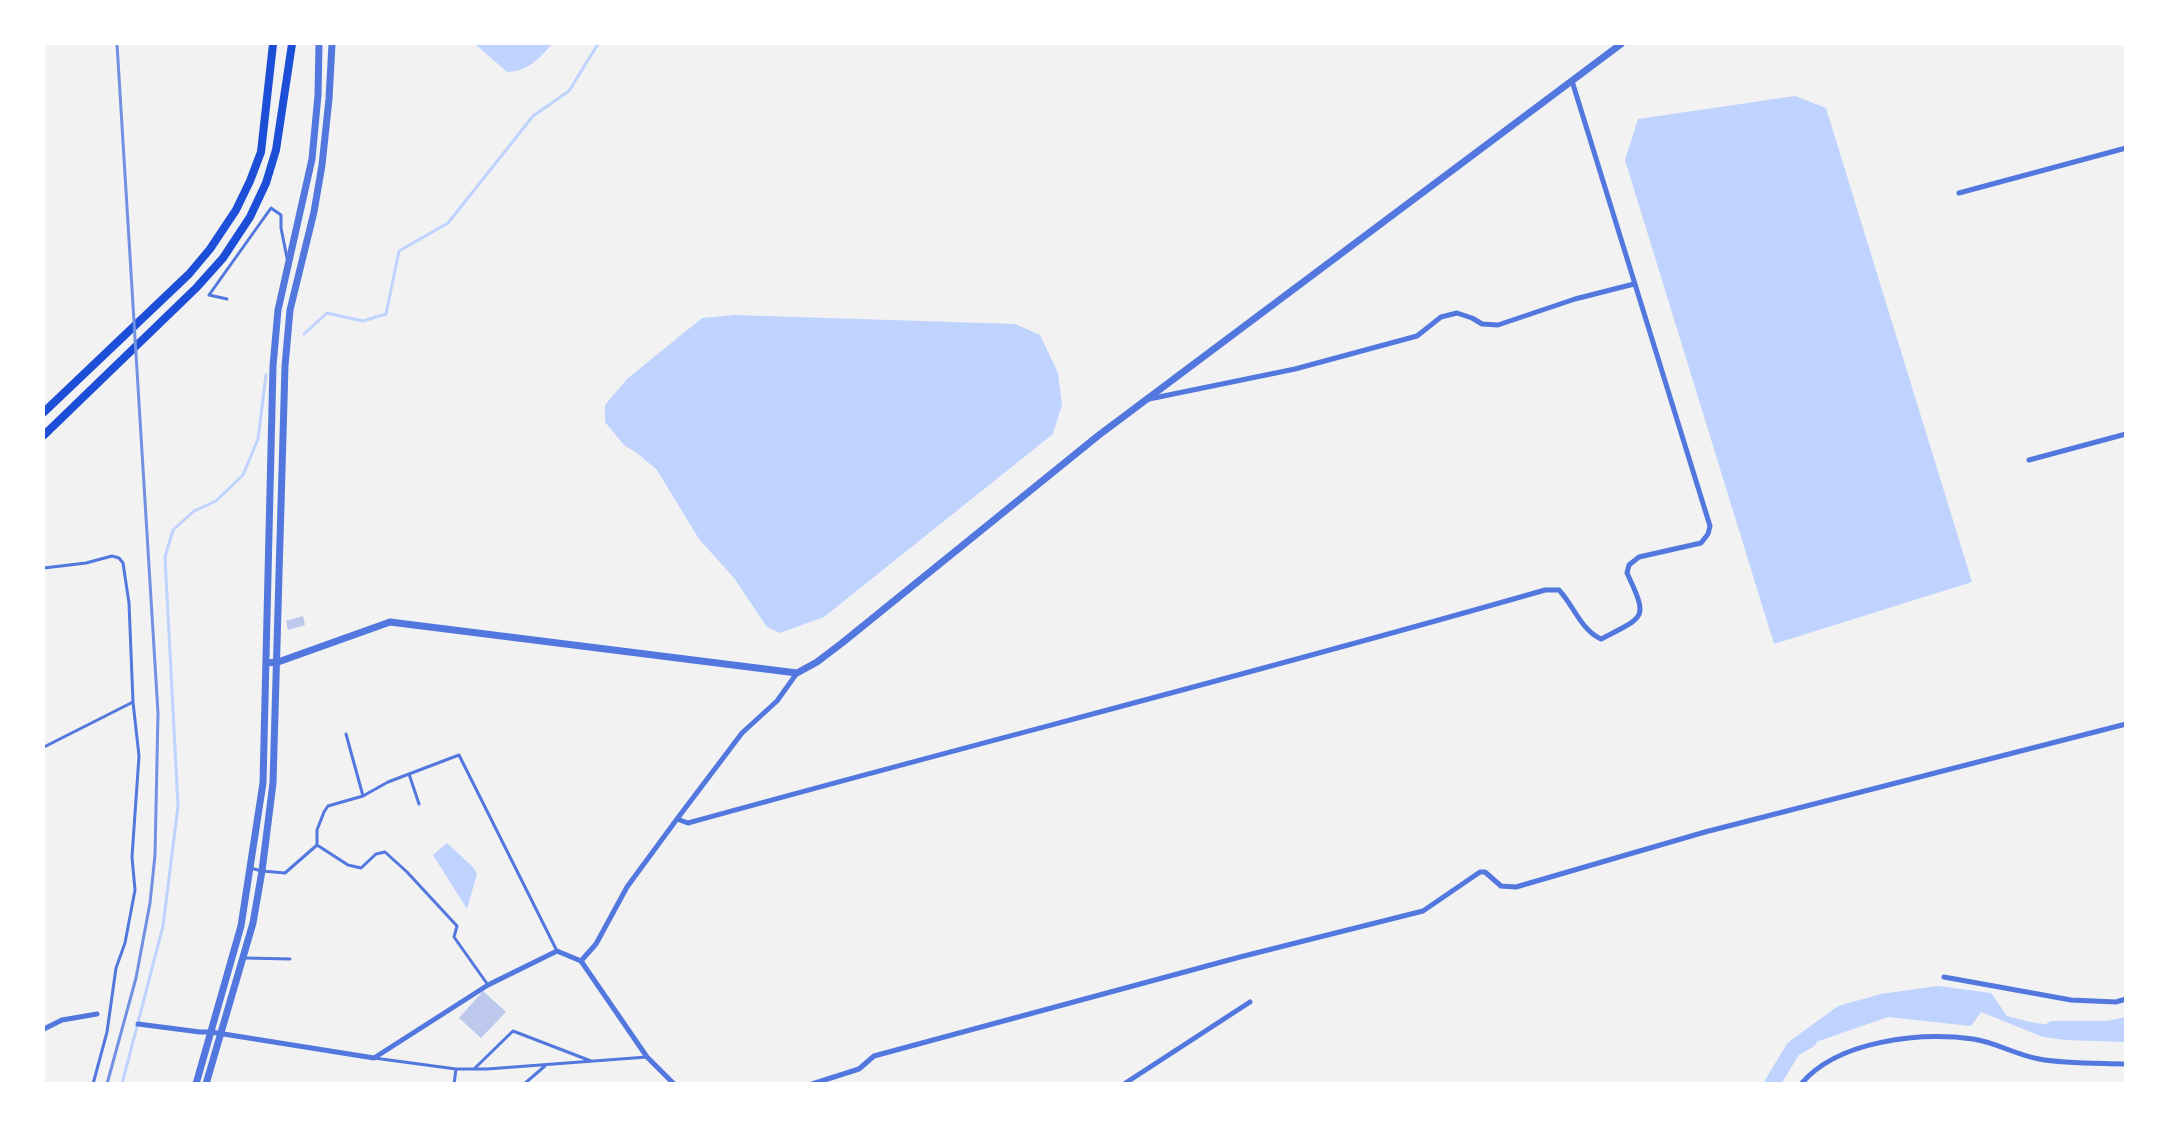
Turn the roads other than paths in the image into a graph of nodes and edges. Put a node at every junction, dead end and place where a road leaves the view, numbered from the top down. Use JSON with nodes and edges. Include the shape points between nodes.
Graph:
{"nodes":[{"id":1,"x":273,"y":44,"type":"edge"},
{"id":2,"x":292,"y":44,"type":"edge"},
{"id":3,"x":319,"y":44,"type":"edge"},
{"id":4,"x":332,"y":44,"type":"edge"},
{"id":5,"x":1621,"y":44,"type":"edge"},
{"id":6,"x":1572,"y":81,"type":"junction"},
{"id":7,"x":2126,"y":148,"type":"edge"},
{"id":8,"x":1959,"y":193,"type":"dead end"},
{"id":9,"x":289,"y":266,"type":"junction"},
{"id":10,"x":1634,"y":284,"type":"junction"},
{"id":11,"x":227,"y":299,"type":"dead end"},
{"id":12,"x":1149,"y":399,"type":"junction"},
{"id":13,"x":44,"y":412,"type":"edge"},
{"id":14,"x":2126,"y":434,"type":"edge"},
{"id":15,"x":44,"y":435,"type":"edge"},
{"id":16,"x":2029,"y":460,"type":"dead end"},
{"id":17,"x":44,"y":568,"type":"edge"},
{"id":18,"x":278,"y":662,"type":"junction"},
{"id":19,"x":267,"y":663,"type":"junction"},
{"id":20,"x":797,"y":674,"type":"junction"},
{"id":21,"x":133,"y":702,"type":"junction"},
{"id":22,"x":2126,"y":724,"type":"edge"},
{"id":23,"x":346,"y":734,"type":"dead end"},
{"id":24,"x":44,"y":747,"type":"edge"},
{"id":25,"x":409,"y":774,"type":"junction"},
{"id":26,"x":363,"y":796,"type":"junction"},
{"id":27,"x":419,"y":804,"type":"dead end"},
{"id":28,"x":676,"y":819,"type":"junction"},
{"id":29,"x":317,"y":844,"type":"junction"},
{"id":30,"x":250,"y":868,"type":"junction"},
{"id":31,"x":262,"y":871,"type":"junction"},
{"id":32,"x":557,"y":951,"type":"junction"},
{"id":33,"x":243,"y":958,"type":"junction"},
{"id":34,"x":290,"y":959,"type":"dead end"},
{"id":35,"x":581,"y":961,"type":"junction"},
{"id":36,"x":1944,"y":977,"type":"dead end"},
{"id":37,"x":488,"y":985,"type":"junction"},
{"id":38,"x":2126,"y":999,"type":"edge"},
{"id":39,"x":1250,"y":1002,"type":"dead end"},
{"id":40,"x":97,"y":1014,"type":"dead end"},
{"id":41,"x":138,"y":1024,"type":"dead end"},
{"id":42,"x":44,"y":1029,"type":"edge"},
{"id":43,"x":211,"y":1032,"type":"junction"},
{"id":44,"x":221,"y":1034,"type":"junction"},
{"id":45,"x":374,"y":1058,"type":"junction"},
{"id":46,"x":647,"y":1058,"type":"junction"},
{"id":47,"x":592,"y":1061,"type":"junction"},
{"id":48,"x":2126,"y":1064,"type":"edge"},
{"id":49,"x":546,"y":1065,"type":"junction"},
{"id":50,"x":473,"y":1069,"type":"junction"},
{"id":51,"x":456,"y":1070,"type":"junction"},
{"id":52,"x":93,"y":1083,"type":"edge"},
{"id":53,"x":196,"y":1083,"type":"edge"},
{"id":54,"x":206,"y":1083,"type":"edge"},
{"id":55,"x":453,"y":1083,"type":"edge"},
{"id":56,"x":524,"y":1083,"type":"edge"},
{"id":57,"x":674,"y":1083,"type":"edge"},
{"id":58,"x":812,"y":1083,"type":"edge"},
{"id":59,"x":1124,"y":1083,"type":"edge"},
{"id":60,"x":1801,"y":1083,"type":"edge"}],
"edges":[{"from":1,"to":13,"type":"main road","via":[[261,152],[236,210],[189,274]]},
{"from":2,"to":15,"type":"main road","via":[[276,150],[250,217],[223,258],[197,287]]},
{"from":3,"to":9,"type":"street","via":[[312,159]]},
{"from":4,"to":18,"type":"street","via":[[322,165],[290,310],[285,366]]},
{"from":5,"to":6,"type":"street"},
{"from":6,"to":10,"type":"street"},
{"from":6,"to":12,"type":"street"},
{"from":7,"to":8,"type":"street"},
{"from":9,"to":11,"type":"lane","via":[[281,216],[271,208],[209,295]]},
{"from":9,"to":19,"type":"street","via":[[278,310],[273,366]]},
{"from":10,"to":12,"type":"street","via":[[1575,298],[1498,325],[1482,324],[1457,314],[1441,317],[1418,336],[1295,369]]},
{"from":10,"to":28,"type":"street","via":[[1710,526],[1701,543],[1639,557],[1629,566],[1627,573],[1641,603],[1636,621],[1601,639],[1590,634],[1559,590],[1545,590],[688,823]]},
{"from":12,"to":20,"type":"street","via":[[842,643]]},
{"from":14,"to":16,"type":"street"},
{"from":17,"to":21,"type":"lane","via":[[112,556],[123,562],[129,603]]},
{"from":18,"to":19,"type":"street"},
{"from":18,"to":20,"type":"street","via":[[390,622]]},
{"from":18,"to":31,"type":"street","via":[[273,783]]},
{"from":19,"to":30,"type":"street","via":[[263,783]]},
{"from":20,"to":28,"type":"street","via":[[777,701],[742,733]]},
{"from":21,"to":24,"type":"lane"},
{"from":21,"to":52,"type":"lane","via":[[139,756],[132,857],[135,890]]},
{"from":22,"to":58,"type":"street","via":[[1705,832],[1516,887],[1501,886],[1480,872],[1423,911],[874,1056],[859,1069]]},
{"from":23,"to":26,"type":"lane"},
{"from":25,"to":26,"type":"lane"},
{"from":25,"to":27,"type":"lane"},
{"from":25,"to":32,"type":"lane","via":[[459,755]]},
{"from":26,"to":29,"type":"lane","via":[[328,806],[317,830]]},
{"from":28,"to":35,"type":"street","via":[[627,887],[596,944]]},
{"from":29,"to":31,"type":"lane","via":[[285,873]]},
{"from":29,"to":37,"type":"lane","via":[[348,865],[362,868],[376,854],[385,852],[457,926],[454,937]]},
{"from":30,"to":31,"type":"lane"},
{"from":30,"to":43,"type":"street","via":[[241,926]]},
{"from":31,"to":33,"type":"street"},
{"from":32,"to":35,"type":"street"},
{"from":32,"to":37,"type":"street"},
{"from":33,"to":34,"type":"lane"},
{"from":33,"to":44,"type":"street"},
{"from":35,"to":46,"type":"street"},
{"from":36,"to":38,"type":"street","via":[[2071,1000]]},
{"from":37,"to":45,"type":"street"},
{"from":39,"to":59,"type":"street"},
{"from":40,"to":42,"type":"street","via":[[62,1020]]},
{"from":41,"to":43,"type":"street"},
{"from":43,"to":44,"type":"street"},
{"from":43,"to":53,"type":"street"},
{"from":44,"to":45,"type":"street"},
{"from":44,"to":54,"type":"street"},
{"from":45,"to":51,"type":"lane"},
{"from":46,"to":47,"type":"lane"},
{"from":46,"to":57,"type":"street"},
{"from":47,"to":49,"type":"lane"},
{"from":47,"to":50,"type":"lane","via":[[513,1031]]},
{"from":48,"to":60,"type":"street","via":[[2037,1059],[1975,1040],[1913,1037],[1839,1055]]},
{"from":49,"to":50,"type":"lane"},
{"from":49,"to":56,"type":"lane"},
{"from":50,"to":51,"type":"lane"},
{"from":51,"to":55,"type":"lane"}]}
